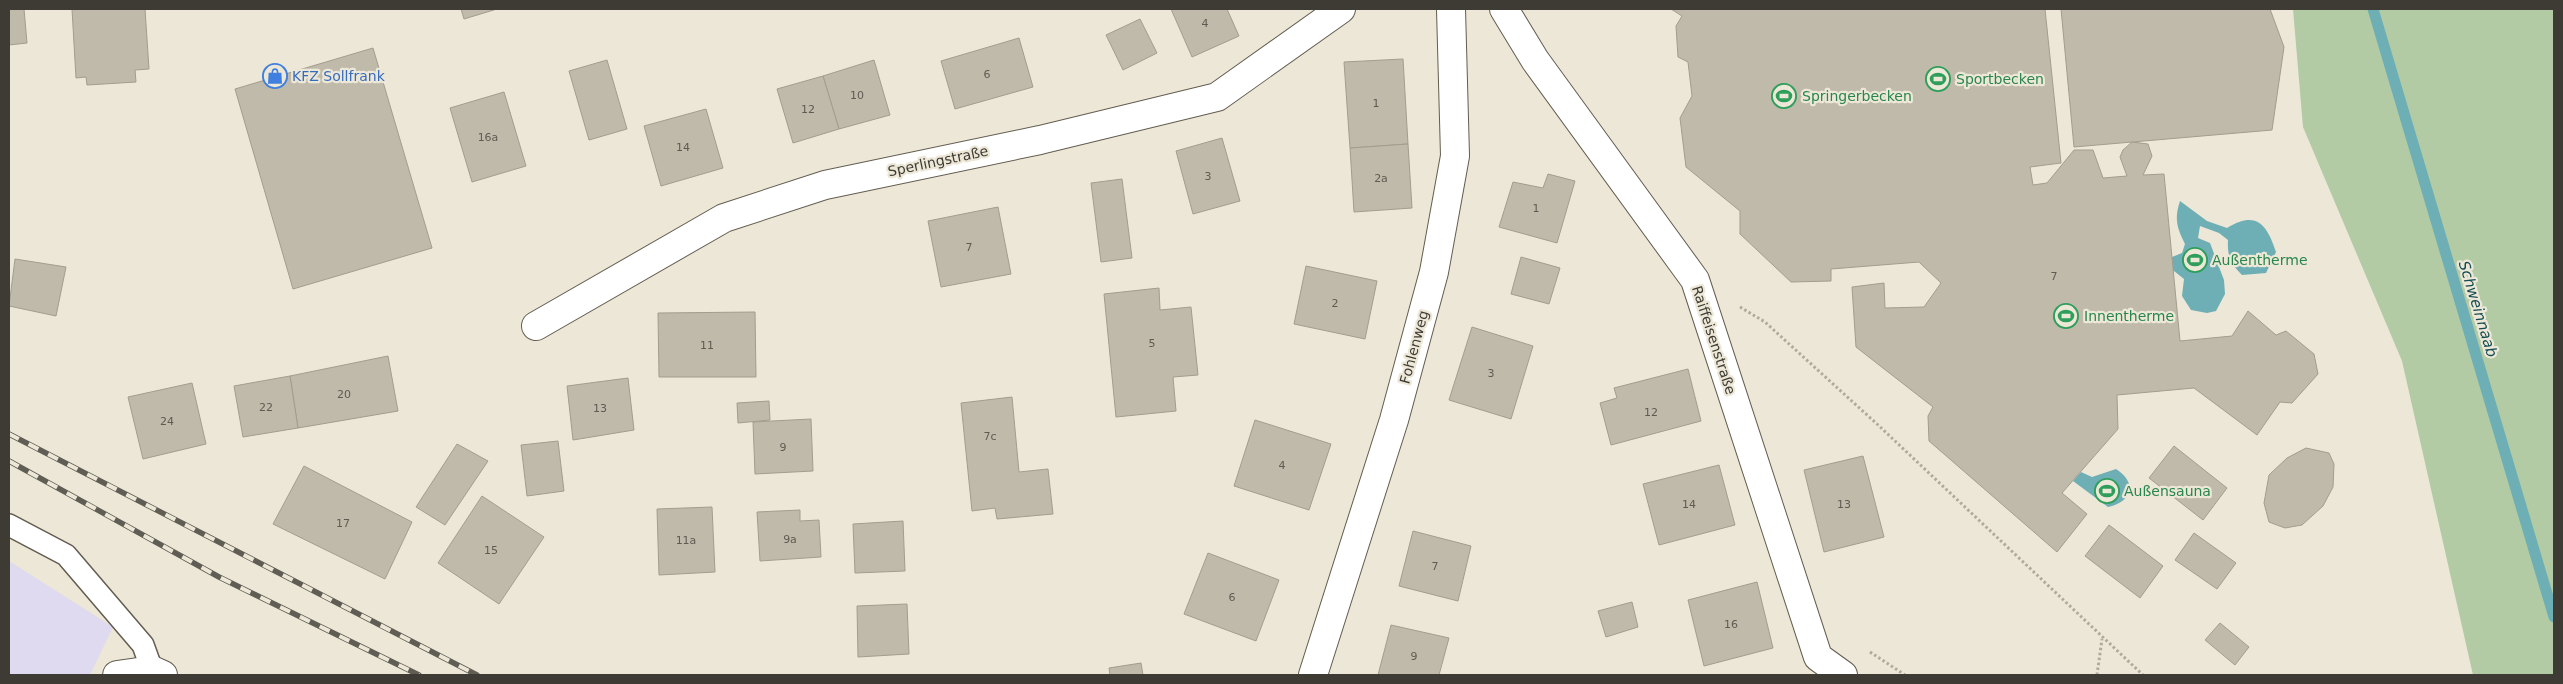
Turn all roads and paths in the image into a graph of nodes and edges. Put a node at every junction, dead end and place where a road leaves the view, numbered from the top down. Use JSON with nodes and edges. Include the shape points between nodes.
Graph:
{"nodes":[{"id":1,"x":1341,"y":9,"type":"edge"},
{"id":2,"x":1451,"y":9,"type":"edge"},
{"id":3,"x":1504,"y":9,"type":"edge"},
{"id":4,"x":1695,"y":280,"type":"junction"},
{"id":5,"x":536,"y":326,"type":"dead end"},
{"id":6,"x":9,"y":525,"type":"edge"},
{"id":7,"x":2102,"y":638,"type":"junction"},
{"id":8,"x":1820,"y":666,"type":"edge"},
{"id":9,"x":158,"y":673,"type":"edge"},
{"id":10,"x":117,"y":675,"type":"edge"},
{"id":11,"x":1313,"y":675,"type":"edge"},
{"id":12,"x":1842,"y":675,"type":"edge"},
{"id":13,"x":2097,"y":675,"type":"edge"},
{"id":14,"x":2143,"y":675,"type":"edge"}],
"edges":[{"from":1,"to":5,"type":"street","name":"Sperlingstraße","via":[[1217,97],[1040,140],[825,186],[724,218]]},
{"from":2,"to":11,"type":"street","name":"Fohlenweg","via":[[1455,156],[1434,272],[1394,420]]},
{"from":3,"to":4,"type":"street","name":"Raiffeisenstraße","via":[[1535,60]]},
{"from":4,"to":7,"type":"path","via":[[1765,322]]},
{"from":4,"to":8,"type":"street","name":"Raiffeisenstraße"},
{"from":6,"to":9,"type":"lane","via":[[66,555],[143,645]]},
{"from":7,"to":13,"type":"path"},
{"from":7,"to":14,"type":"path"},
{"from":8,"to":12,"type":"street","name":"Raiffeisenstraße"},
{"from":9,"to":10,"type":"street"}]}
